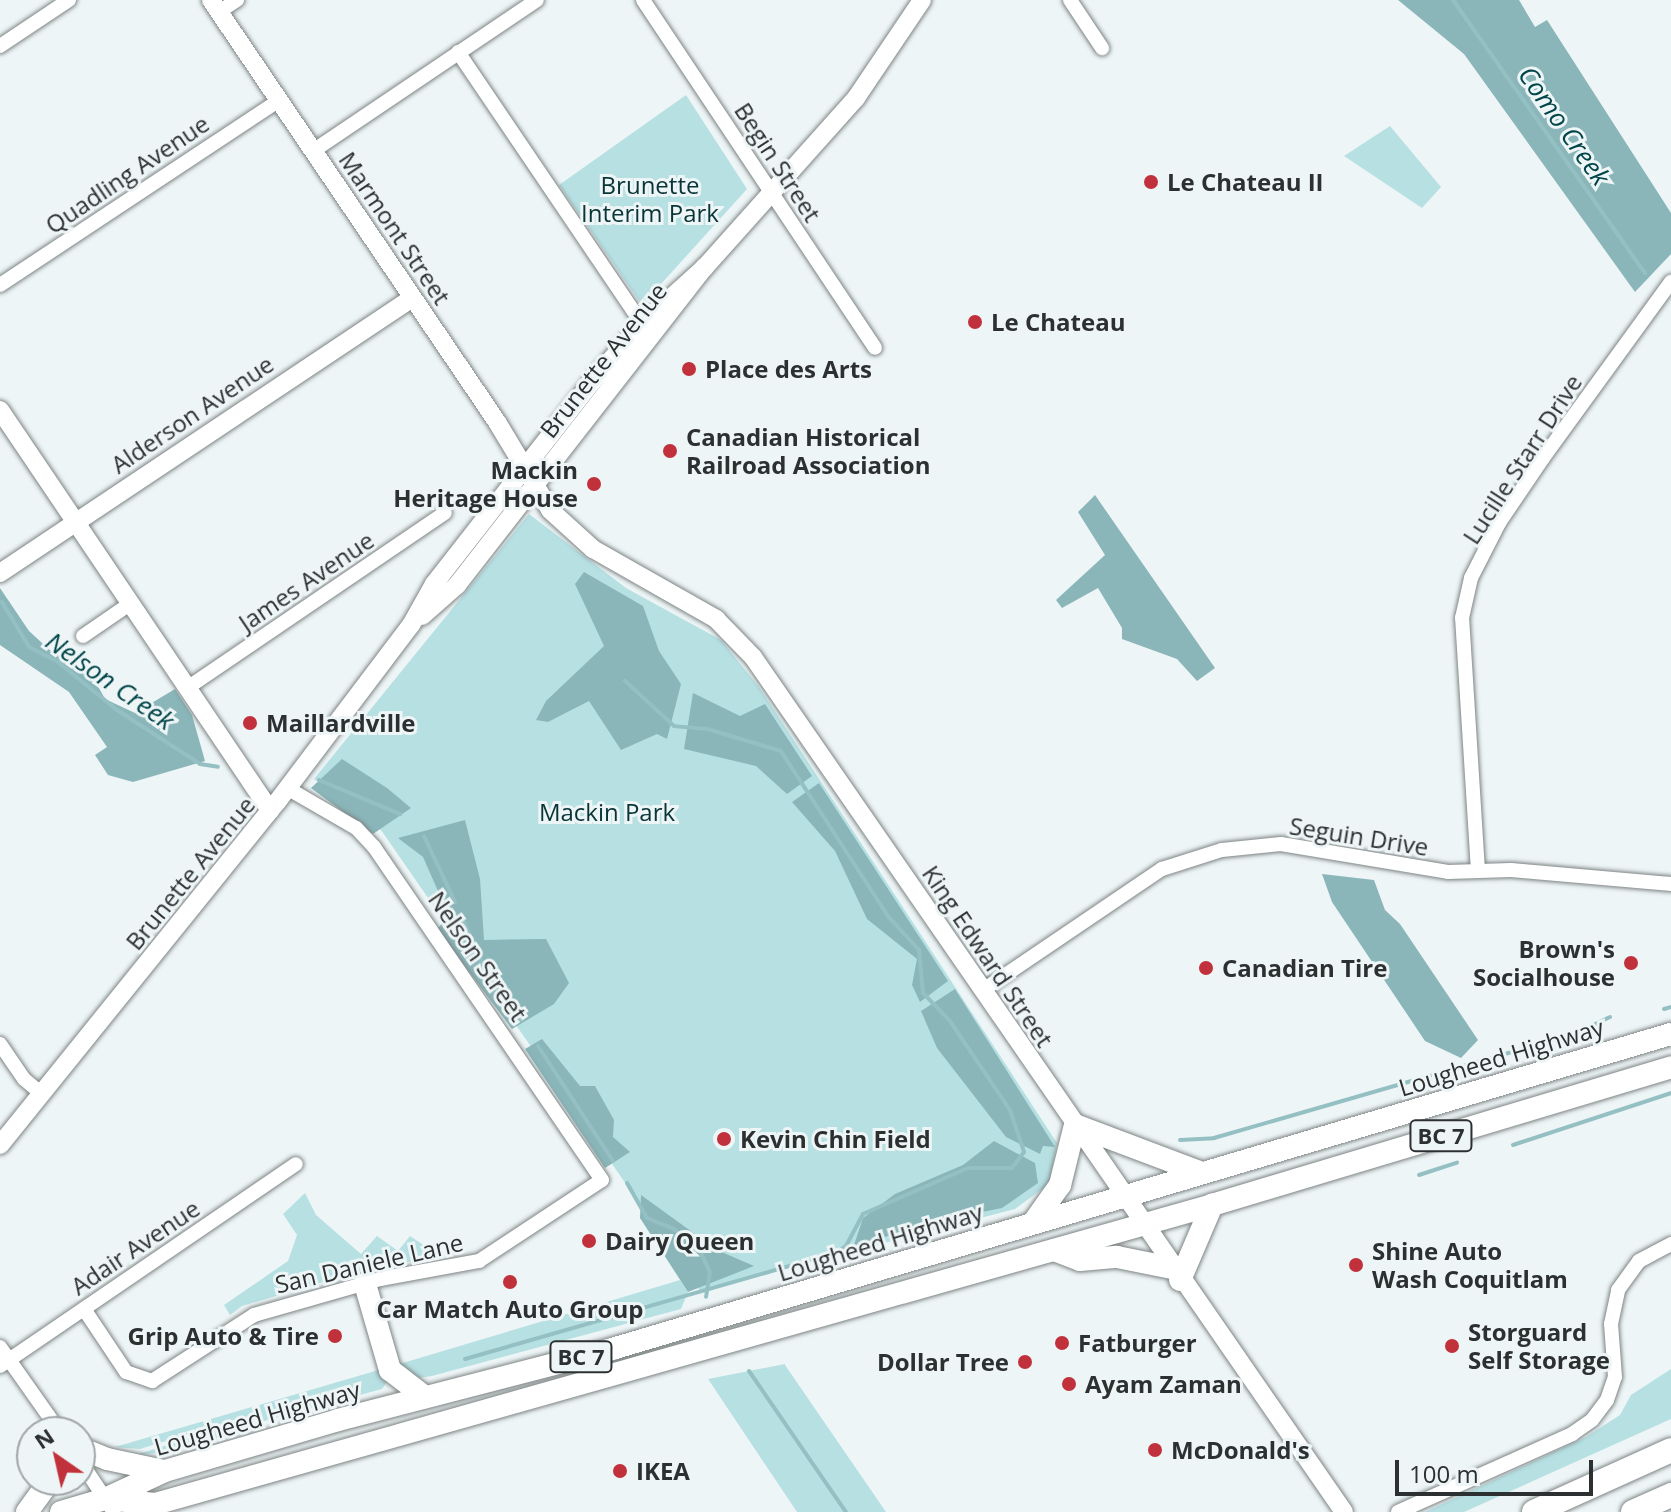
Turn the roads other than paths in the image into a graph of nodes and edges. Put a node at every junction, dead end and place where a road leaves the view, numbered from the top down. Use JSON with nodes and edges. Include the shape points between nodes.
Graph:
{"nodes":[{"id":1,"x":69,"y":0,"type":"edge"},
{"id":2,"x":237,"y":0,"type":"edge"},
{"id":3,"x":537,"y":0,"type":"edge"},
{"id":4,"x":643,"y":0,"type":"edge"},
{"id":5,"x":922,"y":0,"type":"edge"},
{"id":6,"x":1070,"y":0,"type":"edge"},
{"id":7,"x":215,"y":6,"type":"edge"},
{"id":8,"x":0,"y":46,"type":"edge"},
{"id":9,"x":1102,"y":48,"type":"dead end"},
{"id":10,"x":458,"y":52,"type":"junction"},
{"id":11,"x":279,"y":100,"type":"junction"},
{"id":12,"x":313,"y":151,"type":"junction"},
{"id":13,"x":772,"y":192,"type":"junction"},
{"id":14,"x":705,"y":267,"type":"junction"},
{"id":15,"x":1671,"y":282,"type":"edge"},
{"id":16,"x":0,"y":285,"type":"edge"},
{"id":17,"x":413,"y":298,"type":"junction"},
{"id":18,"x":642,"y":324,"type":"junction"},
{"id":19,"x":875,"y":348,"type":"dead end"},
{"id":20,"x":0,"y":410,"type":"edge"},
{"id":21,"x":524,"y":467,"type":"junction"},
{"id":22,"x":535,"y":486,"type":"junction"},
{"id":23,"x":445,"y":513,"type":"dead end"},
{"id":24,"x":76,"y":521,"type":"junction"},
{"id":25,"x":0,"y":573,"type":"edge"},
{"id":26,"x":131,"y":603,"type":"junction"},
{"id":27,"x":411,"y":625,"type":"junction"},
{"id":28,"x":83,"y":636,"type":"dead end"},
{"id":29,"x":190,"y":686,"type":"junction"},
{"id":30,"x":287,"y":788,"type":"junction"},
{"id":31,"x":270,"y":811,"type":"junction"},
{"id":32,"x":1478,"y":871,"type":"junction"},
{"id":33,"x":1671,"y":884,"type":"edge"},
{"id":34,"x":983,"y":990,"type":"junction"},
{"id":35,"x":1671,"y":1034,"type":"edge"},
{"id":36,"x":0,"y":1044,"type":"edge"},
{"id":37,"x":1671,"y":1067,"type":"edge"},
{"id":38,"x":42,"y":1094,"type":"junction"},
{"id":39,"x":1075,"y":1125,"type":"junction"},
{"id":40,"x":0,"y":1145,"type":"edge"},
{"id":41,"x":296,"y":1164,"type":"dead end"},
{"id":42,"x":1202,"y":1173,"type":"junction"},
{"id":43,"x":602,"y":1180,"type":"joint"},
{"id":44,"x":1125,"y":1196,"type":"junction"},
{"id":45,"x":1212,"y":1205,"type":"junction"},
{"id":46,"x":1033,"y":1223,"type":"junction"},
{"id":47,"x":1143,"y":1224,"type":"junction"},
{"id":48,"x":1671,"y":1244,"type":"edge"},
{"id":49,"x":1054,"y":1250,"type":"junction"},
{"id":50,"x":1176,"y":1274,"type":"junction"},
{"id":51,"x":365,"y":1284,"type":"junction"},
{"id":52,"x":84,"y":1309,"type":"junction"},
{"id":53,"x":0,"y":1347,"type":"edge"},
{"id":54,"x":4,"y":1363,"type":"edge"},
{"id":55,"x":425,"y":1397,"type":"junction"},
{"id":56,"x":47,"y":1416,"type":"edge"},
{"id":57,"x":1671,"y":1450,"type":"edge"},
{"id":58,"x":96,"y":1455,"type":"edge"},
{"id":59,"x":165,"y":1471,"type":"junction"},
{"id":60,"x":96,"y":1485,"type":"edge"},
{"id":61,"x":1671,"y":1495,"type":"edge"},
{"id":62,"x":170,"y":1505,"type":"edge"},
{"id":63,"x":110,"y":1506,"type":"edge"},
{"id":64,"x":61,"y":1512,"type":"edge"},
{"id":65,"x":1344,"y":1512,"type":"edge"},
{"id":66,"x":1398,"y":1512,"type":"edge"},
{"id":67,"x":1534,"y":1512,"type":"edge"},
{"id":68,"x":1633,"y":1512,"type":"edge"}],
"edges":[{"from":1,"to":8,"type":"street"},
{"from":2,"to":7,"type":"street"},
{"from":3,"to":10,"type":"street"},
{"from":4,"to":13,"type":"street","name":"Begin Street"},
{"from":5,"to":13,"type":"main road","name":"Brunette Avenue","via":[[856,98]]},
{"from":6,"to":9,"type":"street"},
{"from":7,"to":11,"type":"main road","name":"Marmont Street"},
{"from":10,"to":12,"type":"street"},
{"from":10,"to":18,"type":"street"},
{"from":11,"to":12,"type":"main road","name":"Marmont Street"},
{"from":11,"to":16,"type":"street","name":"Quadling Avenue"},
{"from":12,"to":17,"type":"main road","name":"Marmont Street"},
{"from":13,"to":14,"type":"main road","name":"Brunette Avenue"},
{"from":13,"to":19,"type":"street","name":"Begin Street"},
{"from":14,"to":18,"type":"main road","name":"Brunette Avenue"},
{"from":14,"to":22,"type":"main road","name":"Brunette Avenue"},
{"from":15,"to":32,"type":"street","name":"Lucille Starr Drive","via":[[1534,471],[1471,578],[1462,618]]},
{"from":17,"to":21,"type":"main road","name":"Marmont Street"},
{"from":17,"to":24,"type":"main road","name":"Alderson Avenue"},
{"from":18,"to":21,"type":"main road","name":"Brunette Avenue"},
{"from":20,"to":24,"type":"main road"},
{"from":21,"to":22,"type":"main road","name":"Marmont Street"},
{"from":21,"to":27,"type":"main road","name":"Brunette Avenue","via":[[434,584]]},
{"from":22,"to":27,"type":"main road","name":"Brunette Avenue","via":[[457,585]]},
{"from":22,"to":34,"type":"main road","name":"King Edward Street","via":[[557,518],[586,544],[699,607],[743,644]]},
{"from":23,"to":29,"type":"street","name":"James Avenue"},
{"from":24,"to":25,"type":"main road","name":"Alderson Avenue"},
{"from":24,"to":26,"type":"main road"},
{"from":26,"to":28,"type":"street"},
{"from":26,"to":29,"type":"main road"},
{"from":27,"to":30,"type":"main road","name":"Brunette Avenue"},
{"from":29,"to":31,"type":"main road"},
{"from":30,"to":31,"type":"main road","name":"Brunette Avenue"},
{"from":30,"to":43,"type":"street","name":"Nelson Street","via":[[356,828],[374,847]]},
{"from":31,"to":38,"type":"main road","name":"Brunette Avenue"},
{"from":32,"to":33,"type":"street","name":"Seguin Drive"},
{"from":32,"to":34,"type":"street","name":"Seguin Drive","via":[[1406,866],[1281,844],[1222,850],[1162,869]]},
{"from":34,"to":39,"type":"main road","name":"King Edward Street"},
{"from":35,"to":42,"type":"main road","name":"Lougheed Highway","number":"BC 7"},
{"from":36,"to":38,"type":"street","via":[[24,1079]]},
{"from":37,"to":45,"type":"main road","name":"Lougheed Highway","number":"BC 7"},
{"from":38,"to":40,"type":"main road","name":"Brunette Avenue"},
{"from":39,"to":42,"type":"main road"},
{"from":39,"to":44,"type":"main road","name":"King Edward Street"},
{"from":39,"to":46,"type":"main road","via":[[1060,1185]]},
{"from":41,"to":52,"type":"street","name":"Adair Avenue"},
{"from":42,"to":44,"type":"main road","name":"Lougheed Highway","number":"BC 7"},
{"from":43,"to":51,"type":"street","name":"San Daniele Lane","via":[[479,1261]]},
{"from":44,"to":46,"type":"main road","name":"Lougheed Highway","number":"BC 7"},
{"from":44,"to":47,"type":"main road","name":"King Edward Street"},
{"from":45,"to":47,"type":"main road","name":"Lougheed Highway","number":"BC 7"},
{"from":45,"to":50,"type":"main road"},
{"from":46,"to":55,"type":"main road","name":"Lougheed Highway","number":"BC 7","via":[[612,1349]]},
{"from":47,"to":49,"type":"main road","name":"Lougheed Highway","number":"BC 7"},
{"from":47,"to":50,"type":"main road","name":"King Edward Street"},
{"from":48,"to":66,"type":"street","via":[[1639,1261],[1618,1290],[1611,1324],[1615,1377],[1592,1420],[1572,1434]]},
{"from":49,"to":50,"type":"main road","via":[[1080,1260],[1117,1257]]},
{"from":49,"to":62,"type":"main road","name":"Lougheed Highway","number":"BC 7"},
{"from":50,"to":65,"type":"main road","name":"King Edward Street"},
{"from":51,"to":52,"type":"street","name":"San Daniele Lane","via":[[254,1315],[152,1381],[126,1372]]},
{"from":51,"to":55,"type":"main road","via":[[390,1370]]},
{"from":52,"to":54,"type":"street","name":"Adair Avenue"},
{"from":53,"to":54,"type":"street"},
{"from":54,"to":56,"type":"street"},
{"from":55,"to":59,"type":"main road","name":"Lougheed Highway","number":"BC 7"},
{"from":57,"to":67,"type":"highway"},
{"from":58,"to":59,"type":"main road"},
{"from":59,"to":63,"type":"main road","name":"Lougheed Highway","number":"BC 7"},
{"from":60,"to":63,"type":"street"},
{"from":61,"to":68,"type":"highway"},
{"from":62,"to":63,"type":"main road","name":"Lougheed Highway","number":"BC 7"},
{"from":63,"to":64,"type":"main road","name":"Lougheed Highway","number":"BC 7"}]}
